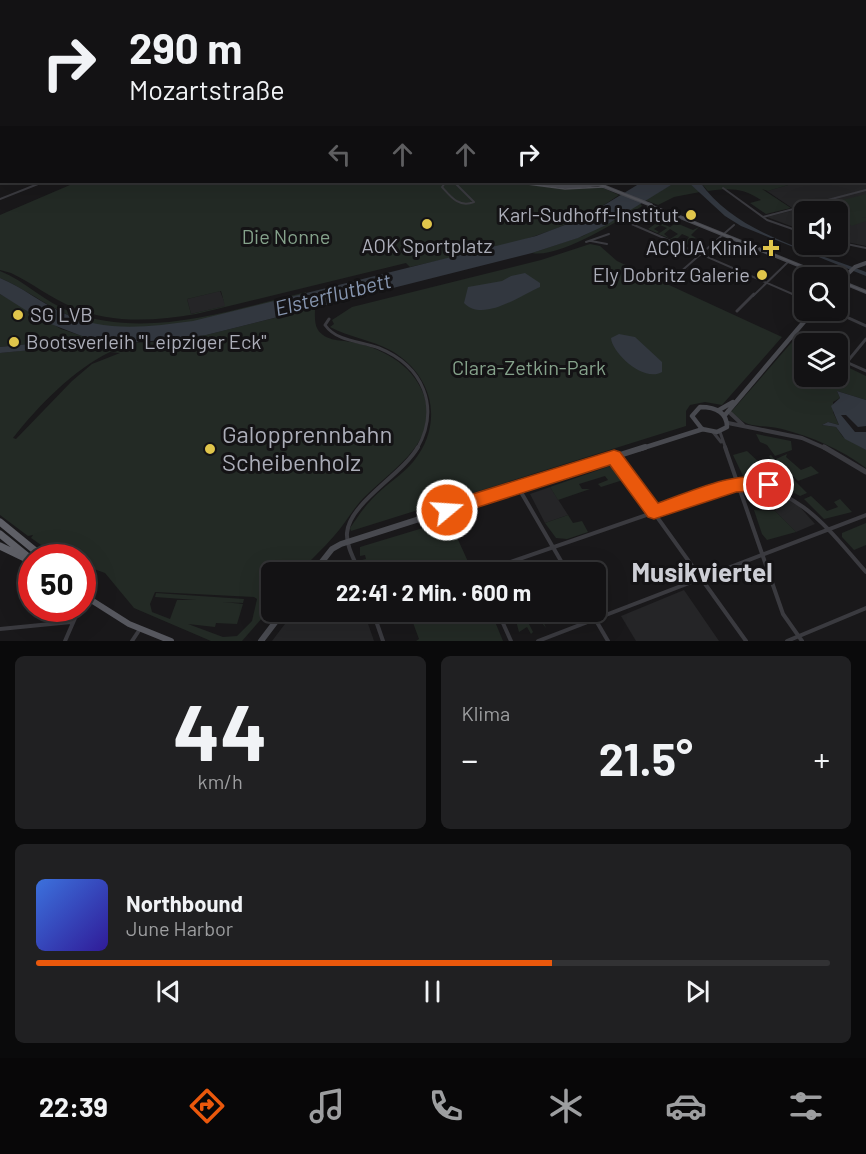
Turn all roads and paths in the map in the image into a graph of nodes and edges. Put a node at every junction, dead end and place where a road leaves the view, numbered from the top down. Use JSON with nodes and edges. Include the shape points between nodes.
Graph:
{"nodes":[{"id":1,"x":41,"y":183,"type":"edge"},
{"id":2,"x":444,"y":183,"type":"edge"},
{"id":3,"x":450,"y":183,"type":"edge"},
{"id":4,"x":534,"y":183,"type":"edge"},
{"id":5,"x":596,"y":183,"type":"edge"},
{"id":6,"x":600,"y":184,"type":"junction"},
{"id":7,"x":723,"y":188,"type":"dead end"},
{"id":8,"x":866,"y":190,"type":"edge"},
{"id":9,"x":0,"y":199,"type":"edge"},
{"id":10,"x":651,"y":205,"type":"joint"},
{"id":11,"x":634,"y":217,"type":"dead end"},
{"id":12,"x":680,"y":217,"type":"dead end"},
{"id":13,"x":763,"y":217,"type":"junction"},
{"id":14,"x":627,"y":222,"type":"dead end"},
{"id":15,"x":734,"y":225,"type":"dead end"},
{"id":16,"x":794,"y":229,"type":"edge"},
{"id":17,"x":609,"y":234,"type":"dead end"},
{"id":18,"x":723,"y":234,"type":"junction"},
{"id":19,"x":591,"y":240,"type":"junction"},
{"id":20,"x":586,"y":242,"type":"dead end"},
{"id":21,"x":607,"y":244,"type":"dead end"},
{"id":22,"x":848,"y":244,"type":"edge"},
{"id":23,"x":866,"y":248,"type":"edge"},
{"id":24,"x":701,"y":255,"type":"junction"},
{"id":25,"x":789,"y":261,"type":"junction"},
{"id":26,"x":866,"y":263,"type":"edge"},
{"id":27,"x":803,"y":267,"type":"edge"},
{"id":28,"x":848,"y":273,"type":"edge"},
{"id":29,"x":670,"y":281,"type":"dead end"},
{"id":30,"x":767,"y":283,"type":"junction"},
{"id":31,"x":848,"y":286,"type":"edge"},
{"id":32,"x":866,"y":292,"type":"edge"},
{"id":33,"x":794,"y":295,"type":"edge"},
{"id":34,"x":737,"y":312,"type":"dead end"},
{"id":35,"x":848,"y":318,"type":"edge"},
{"id":36,"x":329,"y":319,"type":"dead end"},
{"id":37,"x":805,"y":321,"type":"edge"},
{"id":38,"x":866,"y":326,"type":"edge"},
{"id":39,"x":791,"y":337,"type":"junction"},
{"id":40,"x":794,"y":338,"type":"edge"},
{"id":41,"x":866,"y":339,"type":"edge"},
{"id":42,"x":848,"y":361,"type":"edge"},
{"id":43,"x":848,"y":362,"type":"edge"},
{"id":44,"x":866,"y":371,"type":"edge"},
{"id":45,"x":734,"y":402,"type":"junction"},
{"id":46,"x":718,"y":410,"type":"junction"},
{"id":47,"x":726,"y":413,"type":"junction"},
{"id":48,"x":696,"y":424,"type":"junction"},
{"id":49,"x":727,"y":425,"type":"junction"},
{"id":50,"x":749,"y":428,"type":"junction"},
{"id":51,"x":703,"y":429,"type":"junction"},
{"id":52,"x":712,"y":432,"type":"junction"},
{"id":53,"x":720,"y":432,"type":"junction"},
{"id":54,"x":686,"y":434,"type":"junction"},
{"id":55,"x":722,"y":442,"type":"junction"},
{"id":56,"x":614,"y":457,"type":"junction"},
{"id":57,"x":866,"y":472,"type":"edge"},
{"id":58,"x":736,"y":484,"type":"junction"},
{"id":59,"x":518,"y":487,"type":"junction"},
{"id":60,"x":654,"y":512,"type":"junction"},
{"id":61,"x":866,"y":515,"type":"edge"},
{"id":62,"x":0,"y":522,"type":"edge"},
{"id":63,"x":827,"y":529,"type":"junction"},
{"id":64,"x":0,"y":534,"type":"edge"},
{"id":65,"x":348,"y":541,"type":"junction"},
{"id":66,"x":27,"y":544,"type":"edge"},
{"id":67,"x":0,"y":546,"type":"edge"},
{"id":68,"x":16,"y":546,"type":"edge"},
{"id":69,"x":553,"y":547,"type":"junction"},
{"id":70,"x":18,"y":554,"type":"edge"},
{"id":71,"x":762,"y":554,"type":"junction"},
{"id":72,"x":322,"y":562,"type":"edge"},
{"id":73,"x":356,"y":562,"type":"edge"},
{"id":74,"x":510,"y":562,"type":"edge"},
{"id":75,"x":562,"y":562,"type":"edge"},
{"id":76,"x":866,"y":572,"type":"edge"},
{"id":77,"x":700,"y":578,"type":"junction"},
{"id":78,"x":96,"y":605,"type":"edge"},
{"id":79,"x":866,"y":608,"type":"edge"},
{"id":80,"x":606,"y":615,"type":"edge"},
{"id":81,"x":71,"y":622,"type":"joint"},
{"id":82,"x":275,"y":622,"type":"edge"},
{"id":83,"x":376,"y":622,"type":"edge"},
{"id":84,"x":502,"y":622,"type":"edge"},
{"id":85,"x":587,"y":622,"type":"edge"},
{"id":86,"x":597,"y":622,"type":"edge"},
{"id":87,"x":0,"y":629,"type":"edge"},
{"id":88,"x":140,"y":629,"type":"junction"},
{"id":89,"x":798,"y":635,"type":"junction"},
{"id":90,"x":260,"y":640,"type":"edge"},
{"id":91,"x":65,"y":641,"type":"edge"},
{"id":92,"x":132,"y":641,"type":"edge"},
{"id":93,"x":171,"y":641,"type":"edge"},
{"id":94,"x":383,"y":641,"type":"edge"},
{"id":95,"x":511,"y":641,"type":"edge"},
{"id":96,"x":538,"y":641,"type":"edge"},
{"id":97,"x":608,"y":641,"type":"edge"},
{"id":98,"x":746,"y":641,"type":"edge"},
{"id":99,"x":787,"y":641,"type":"edge"},
{"id":100,"x":802,"y":641,"type":"edge"}],
"edges":[{"from":1,"to":9,"type":"street"},
{"from":2,"to":3,"type":"street","via":[[442,188],[459,204],[474,202]]},
{"from":4,"to":6,"type":"main road","via":[[566,187]]},
{"from":5,"to":6,"type":"main road"},
{"from":6,"to":10,"type":"main road"},
{"from":7,"to":13,"type":"street"},
{"from":8,"to":13,"type":"street"},
{"from":10,"to":11,"type":"street"},
{"from":12,"to":18,"type":"main road"},
{"from":13,"to":16,"type":"street"},
{"from":14,"to":24,"type":"street"},
{"from":15,"to":18,"type":"street"},
{"from":17,"to":19,"type":"street"},
{"from":18,"to":24,"type":"street"},
{"from":18,"to":25,"type":"main road"},
{"from":19,"to":20,"type":"street"},
{"from":19,"to":21,"type":"street"},
{"from":22,"to":23,"type":"street"},
{"from":24,"to":29,"type":"street"},
{"from":24,"to":30,"type":"street"},
{"from":25,"to":27,"type":"main road"},
{"from":25,"to":30,"type":"street"},
{"from":26,"to":28,"type":"main road"},
{"from":30,"to":33,"type":"street"},
{"from":30,"to":34,"type":"street"},
{"from":31,"to":32,"type":"main road"},
{"from":35,"to":38,"type":"street"},
{"from":36,"to":65,"type":"street","via":[[325,325],[333,334],[376,347],[408,367],[424,388],[429,406],[427,430],[420,446],[399,473],[371,495],[348,525]]},
{"from":37,"to":39,"type":"main road"},
{"from":39,"to":40,"type":"street"},
{"from":39,"to":45,"type":"main road"},
{"from":41,"to":42,"type":"street"},
{"from":43,"to":44,"type":"street"},
{"from":45,"to":46,"type":"main road"},
{"from":45,"to":47,"type":"main road"},
{"from":46,"to":47,"type":"main road"},
{"from":46,"to":48,"type":"main road","via":[[706,406],[695,409],[692,416]]},
{"from":47,"to":49,"type":"main road"},
{"from":47,"to":50,"type":"street"},
{"from":48,"to":51,"type":"main road"},
{"from":48,"to":54,"type":"main road"},
{"from":49,"to":50,"type":"street"},
{"from":49,"to":53,"type":"main road"},
{"from":50,"to":57,"type":"street","via":[[816,443]]},
{"from":51,"to":52,"type":"main road"},
{"from":51,"to":54,"type":"main road"},
{"from":52,"to":53,"type":"main road"},
{"from":52,"to":55,"type":"street"},
{"from":53,"to":55,"type":"street"},
{"from":54,"to":56,"type":"main road"},
{"from":55,"to":58,"type":"street"},
{"from":56,"to":59,"type":"main road"},
{"from":56,"to":60,"type":"street"},
{"from":58,"to":60,"type":"street"},
{"from":58,"to":63,"type":"street","via":[[760,483],[783,492],[802,504]]},
{"from":58,"to":71,"type":"street"},
{"from":59,"to":65,"type":"main road"},
{"from":59,"to":69,"type":"street"},
{"from":60,"to":69,"type":"street"},
{"from":60,"to":77,"type":"street"},
{"from":61,"to":63,"type":"street"},
{"from":62,"to":66,"type":"highway"},
{"from":63,"to":71,"type":"street"},
{"from":63,"to":76,"type":"street"},
{"from":64,"to":68,"type":"highway"},
{"from":65,"to":72,"type":"main road","via":[[332,549]]},
{"from":65,"to":73,"type":"street"},
{"from":67,"to":70,"type":"highway"},
{"from":69,"to":74,"type":"street"},
{"from":69,"to":75,"type":"street"},
{"from":71,"to":77,"type":"street"},
{"from":71,"to":89,"type":"street","via":[[783,614]]},
{"from":77,"to":80,"type":"street"},
{"from":77,"to":98,"type":"street"},
{"from":78,"to":88,"type":"main road"},
{"from":79,"to":89,"type":"street"},
{"from":81,"to":87,"type":"street"},
{"from":81,"to":91,"type":"street"},
{"from":82,"to":90,"type":"main road"},
{"from":83,"to":94,"type":"street"},
{"from":84,"to":95,"type":"street"},
{"from":85,"to":96,"type":"street"},
{"from":86,"to":97,"type":"street"},
{"from":88,"to":92,"type":"street"},
{"from":88,"to":93,"type":"main road"},
{"from":89,"to":99,"type":"street"},
{"from":89,"to":100,"type":"street"}]}
